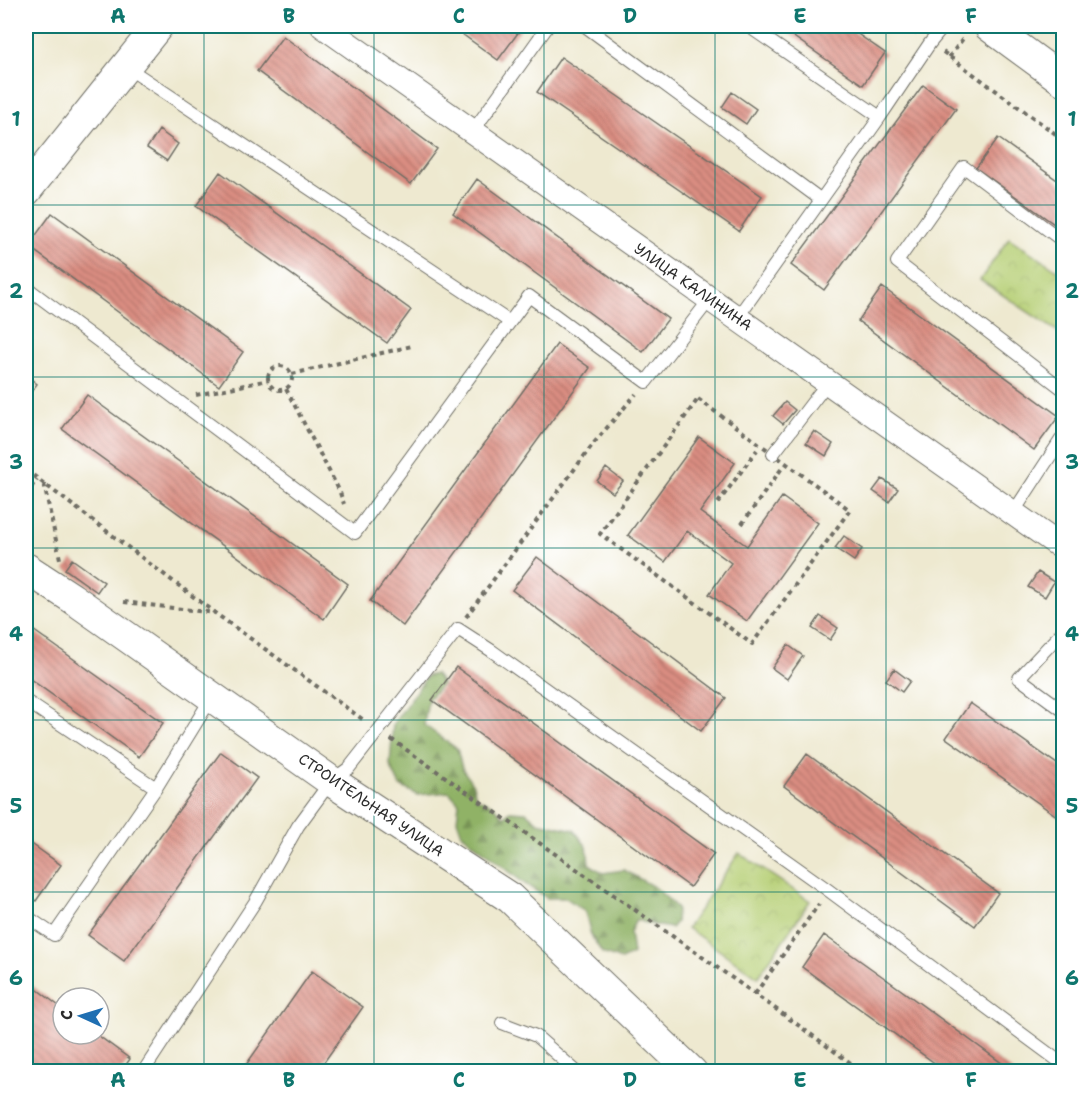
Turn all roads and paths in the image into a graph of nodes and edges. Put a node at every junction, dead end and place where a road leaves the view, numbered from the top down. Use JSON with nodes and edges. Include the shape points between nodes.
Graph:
{"nodes":[{"id":1,"x":158,"y":26,"type":"edge"},
{"id":2,"x":323,"y":26,"type":"edge"},
{"id":3,"x":548,"y":26,"type":"edge"},
{"id":4,"x":585,"y":26,"type":"edge"},
{"id":5,"x":748,"y":26,"type":"edge"},
{"id":6,"x":906,"y":26,"type":"edge"},
{"id":7,"x":944,"y":26,"type":"edge"},
{"id":8,"x":978,"y":29,"type":"edge"},
{"id":9,"x":930,"y":43,"type":"junction"},
{"id":10,"x":949,"y":57,"type":"junction"},
{"id":11,"x":124,"y":65,"type":"junction"},
{"id":12,"x":1064,"y":81,"type":"edge"},
{"id":13,"x":879,"y":117,"type":"junction"},
{"id":14,"x":473,"y":131,"type":"junction"},
{"id":15,"x":1064,"y":140,"type":"edge"},
{"id":16,"x":26,"y":190,"type":"edge"},
{"id":17,"x":820,"y":199,"type":"junction"},
{"id":18,"x":1064,"y":242,"type":"edge"},
{"id":19,"x":26,"y":287,"type":"edge"},
{"id":20,"x":710,"y":299,"type":"junction"},
{"id":21,"x":737,"y":318,"type":"junction"},
{"id":22,"x":510,"y":322,"type":"junction"},
{"id":23,"x":412,"y":346,"type":"dead end"},
{"id":24,"x":292,"y":374,"type":"junction"},
{"id":25,"x":269,"y":380,"type":"junction"},
{"id":26,"x":646,"y":382,"type":"junction"},
{"id":27,"x":828,"y":382,"type":"junction"},
{"id":28,"x":286,"y":389,"type":"junction"},
{"id":29,"x":1064,"y":390,"type":"edge"},
{"id":30,"x":175,"y":399,"type":"junction"},
{"id":31,"x":1064,"y":435,"type":"edge"},
{"id":32,"x":761,"y":445,"type":"junction"},
{"id":33,"x":773,"y":454,"type":"junction"},
{"id":34,"x":786,"y":463,"type":"junction"},
{"id":35,"x":26,"y":470,"type":"edge"},
{"id":36,"x":37,"y":478,"type":"junction"},
{"id":37,"x":44,"y":483,"type":"junction"},
{"id":38,"x":26,"y":495,"type":"edge"},
{"id":39,"x":718,"y":503,"type":"dead end"},
{"id":40,"x":1013,"y":513,"type":"junction"},
{"id":41,"x":742,"y":524,"type":"dead end"},
{"id":42,"x":355,"y":533,"type":"junction"},
{"id":43,"x":1064,"y":549,"type":"edge"},
{"id":44,"x":60,"y":559,"type":"dead end"},
{"id":45,"x":26,"y":568,"type":"edge"},
{"id":46,"x":115,"y":601,"type":"dead end"},
{"id":47,"x":215,"y":613,"type":"junction"},
{"id":48,"x":458,"y":629,"type":"junction"},
{"id":49,"x":1064,"y":630,"type":"edge"},
{"id":50,"x":213,"y":696,"type":"junction"},
{"id":51,"x":26,"y":701,"type":"edge"},
{"id":52,"x":1064,"y":711,"type":"edge"},
{"id":53,"x":378,"y":730,"type":"junction"},
{"id":54,"x":331,"y":781,"type":"junction"},
{"id":55,"x":156,"y":788,"type":"junction"},
{"id":56,"x":828,"y":890,"type":"junction"},
{"id":57,"x":26,"y":916,"type":"edge"},
{"id":58,"x":755,"y":994,"type":"junction"},
{"id":59,"x":502,"y":1023,"type":"dead end"},
{"id":60,"x":1064,"y":1065,"type":"edge"},
{"id":61,"x":143,"y":1071,"type":"edge"},
{"id":62,"x":577,"y":1071,"type":"edge"},
{"id":63,"x":692,"y":1071,"type":"edge"},
{"id":64,"x":863,"y":1071,"type":"edge"}],
"edges":[{"from":1,"to":11,"type":"street"},
{"from":2,"to":14,"type":"street","name":"УЛИЦА КАЛИНИНА"},
{"from":3,"to":14,"type":"lane"},
{"from":4,"to":17,"type":"lane"},
{"from":5,"to":13,"type":"lane"},
{"from":6,"to":9,"type":"path"},
{"from":7,"to":9,"type":"lane"},
{"from":8,"to":10,"type":"path"},
{"from":8,"to":12,"type":"street"},
{"from":9,"to":10,"type":"path"},
{"from":9,"to":13,"type":"lane"},
{"from":10,"to":15,"type":"path"},
{"from":11,"to":16,"type":"street"},
{"from":11,"to":22,"type":"lane"},
{"from":13,"to":17,"type":"lane"},
{"from":14,"to":20,"type":"street","name":"УЛИЦА КАЛИНИНА"},
{"from":17,"to":21,"type":"lane"},
{"from":18,"to":29,"type":"lane","via":[[964,167],[897,262]]},
{"from":19,"to":30,"type":"lane"},
{"from":20,"to":21,"type":"street","name":"УЛИЦА КАЛИНИНА"},
{"from":20,"to":26,"type":"lane"},
{"from":21,"to":27,"type":"street","name":"УЛИЦА КАЛИНИНА"},
{"from":22,"to":26,"type":"lane","via":[[529,296]]},
{"from":22,"to":42,"type":"lane"},
{"from":23,"to":24,"type":"path"},
{"from":24,"to":25,"type":"path","via":[[278,366],[271,370]]},
{"from":24,"to":28,"type":"path"},
{"from":25,"to":28,"type":"path","via":[[278,390]]},
{"from":25,"to":30,"type":"path"},
{"from":26,"to":48,"type":"path","via":[[593,444]]},
{"from":27,"to":33,"type":"lane"},
{"from":27,"to":40,"type":"street","name":"УЛИЦА КАЛИНИНА"},
{"from":28,"to":42,"type":"path","via":[[339,490]]},
{"from":30,"to":42,"type":"lane"},
{"from":31,"to":40,"type":"lane"},
{"from":32,"to":33,"type":"path"},
{"from":32,"to":34,"type":"path","via":[[698,399],[600,534],[752,645],[850,510]]},
{"from":32,"to":39,"type":"path"},
{"from":33,"to":34,"type":"path"},
{"from":34,"to":41,"type":"path"},
{"from":35,"to":36,"type":"path"},
{"from":36,"to":37,"type":"path"},
{"from":36,"to":38,"type":"path"},
{"from":37,"to":44,"type":"path"},
{"from":37,"to":47,"type":"path"},
{"from":40,"to":43,"type":"street","name":"УЛИЦА КАЛИНИНА"},
{"from":45,"to":50,"type":"street","name":"СТРОИТЕЛЬНАЯ УЛИЦА"},
{"from":46,"to":47,"type":"path"},
{"from":47,"to":53,"type":"path"},
{"from":48,"to":53,"type":"lane"},
{"from":48,"to":56,"type":"lane"},
{"from":49,"to":52,"type":"lane","via":[[1018,678]]},
{"from":50,"to":54,"type":"street","name":"СТРОИТЕЛЬНАЯ УЛИЦА"},
{"from":50,"to":55,"type":"lane"},
{"from":51,"to":55,"type":"lane"},
{"from":53,"to":54,"type":"lane","via":[[349,768]]},
{"from":53,"to":58,"type":"path"},
{"from":54,"to":61,"type":"lane","via":[[298,826],[255,902]]},
{"from":54,"to":63,"type":"street","name":"СТРОИТЕЛЬНАЯ УЛИЦА","via":[[510,898]]},
{"from":55,"to":57,"type":"lane","via":[[54,934]]},
{"from":56,"to":58,"type":"path"},
{"from":56,"to":60,"type":"lane"},
{"from":58,"to":64,"type":"path"},
{"from":59,"to":62,"type":"lane","via":[[536,1036]]}]}
